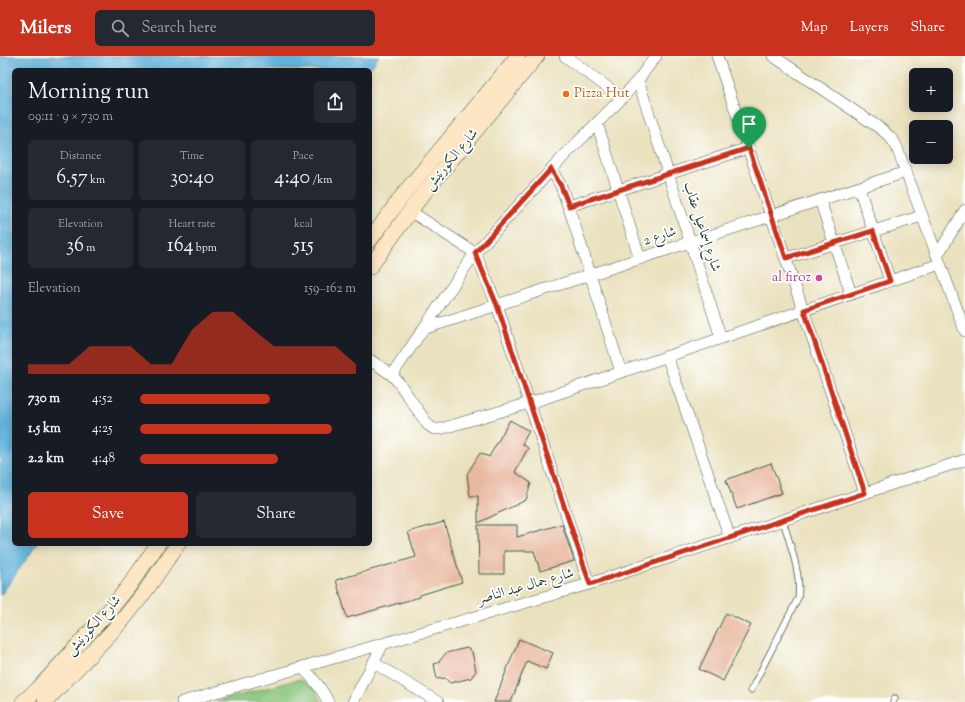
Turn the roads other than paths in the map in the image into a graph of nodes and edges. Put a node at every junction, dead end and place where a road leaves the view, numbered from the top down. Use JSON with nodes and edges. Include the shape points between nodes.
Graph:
{"nodes":[{"id":1,"x":518,"y":56,"type":"edge"},
{"id":2,"x":537,"y":56,"type":"edge"},
{"id":3,"x":565,"y":56,"type":"edge"},
{"id":4,"x":656,"y":56,"type":"edge"},
{"id":5,"x":717,"y":56,"type":"edge"},
{"id":6,"x":772,"y":56,"type":"edge"},
{"id":7,"x":638,"y":80,"type":"junction"},
{"id":8,"x":622,"y":98,"type":"junction"},
{"id":9,"x":597,"y":122,"type":"junction"},
{"id":10,"x":749,"y":148,"type":"junction"},
{"id":11,"x":551,"y":169,"type":"junction"},
{"id":12,"x":906,"y":172,"type":"junction"},
{"id":13,"x":668,"y":174,"type":"junction"},
{"id":14,"x":859,"y":188,"type":"junction"},
{"id":15,"x":618,"y":190,"type":"junction"},
{"id":16,"x":820,"y":200,"type":"junction"},
{"id":17,"x":569,"y":206,"type":"junction"},
{"id":18,"x":965,"y":210,"type":"edge"},
{"id":19,"x":410,"y":211,"type":"junction"},
{"id":20,"x":772,"y":216,"type":"junction"},
{"id":21,"x":922,"y":216,"type":"junction"},
{"id":22,"x":873,"y":231,"type":"junction"},
{"id":23,"x":372,"y":237,"type":"edge"},
{"id":24,"x":690,"y":242,"type":"junction"},
{"id":25,"x":834,"y":243,"type":"junction"},
{"id":26,"x":475,"y":253,"type":"junction"},
{"id":27,"x":786,"y":258,"type":"junction"},
{"id":28,"x":640,"y":259,"type":"junction"},
{"id":29,"x":939,"y":260,"type":"junction"},
{"id":30,"x":372,"y":263,"type":"edge"},
{"id":31,"x":590,"y":275,"type":"junction"},
{"id":32,"x":890,"y":281,"type":"junction"},
{"id":33,"x":851,"y":294,"type":"junction"},
{"id":34,"x":497,"y":305,"type":"junction"},
{"id":35,"x":804,"y":310,"type":"junction"},
{"id":36,"x":423,"y":329,"type":"junction"},
{"id":37,"x":965,"y":331,"type":"edge"},
{"id":38,"x":721,"y":338,"type":"junction"},
{"id":39,"x":667,"y":356,"type":"junction"},
{"id":40,"x":372,"y":361,"type":"edge"},
{"id":41,"x":621,"y":372,"type":"junction"},
{"id":42,"x":392,"y":375,"type":"junction"},
{"id":43,"x":530,"y":403,"type":"junction"},
{"id":44,"x":965,"y":460,"type":"edge"},
{"id":45,"x":865,"y":493,"type":"junction"},
{"id":46,"x":783,"y":520,"type":"junction"},
{"id":47,"x":730,"y":538,"type":"junction"},
{"id":48,"x":157,"y":546,"type":"edge"},
{"id":49,"x":177,"y":546,"type":"edge"},
{"id":50,"x":590,"y":584,"type":"junction"},
{"id":51,"x":384,"y":644,"type":"junction"},
{"id":52,"x":374,"y":663,"type":"junction"},
{"id":53,"x":302,"y":667,"type":"junction"},
{"id":54,"x":751,"y":690,"type":"dead end"},
{"id":55,"x":45,"y":698,"type":"edge"},
{"id":56,"x":23,"y":702,"type":"edge"},
{"id":57,"x":182,"y":702,"type":"edge"},
{"id":58,"x":328,"y":702,"type":"edge"},
{"id":59,"x":353,"y":702,"type":"edge"},
{"id":60,"x":438,"y":702,"type":"edge"}],
"edges":[{"from":1,"to":23,"type":"street","name":"شارع الكورنيش","via":[[406,191]]},
{"from":2,"to":19,"type":"street","name":"شارع الكورنيش"},
{"from":3,"to":8,"type":"street"},
{"from":4,"to":7,"type":"street"},
{"from":5,"to":10,"type":"street"},
{"from":6,"to":12,"type":"street","via":[[881,129],[896,145]]},
{"from":7,"to":8,"type":"street"},
{"from":7,"to":13,"type":"street","name":"شارع إسماعيل عقاب"},
{"from":8,"to":9,"type":"street"},
{"from":9,"to":11,"type":"street"},
{"from":9,"to":15,"type":"street"},
{"from":10,"to":13,"type":"street"},
{"from":10,"to":20,"type":"street"},
{"from":11,"to":17,"type":"street"},
{"from":11,"to":26,"type":"street"},
{"from":12,"to":14,"type":"street","name":"شارع 2"},
{"from":12,"to":21,"type":"street"},
{"from":13,"to":15,"type":"street"},
{"from":13,"to":24,"type":"street","name":"شارع إسماعيل عقاب"},
{"from":14,"to":16,"type":"street","name":"شارع 2"},
{"from":14,"to":22,"type":"street"},
{"from":15,"to":17,"type":"street"},
{"from":15,"to":28,"type":"street"},
{"from":16,"to":20,"type":"street","name":"شارع 2"},
{"from":16,"to":25,"type":"street"},
{"from":17,"to":31,"type":"street"},
{"from":18,"to":29,"type":"street"},
{"from":19,"to":26,"type":"street"},
{"from":19,"to":30,"type":"street","name":"شارع الكورنيش"},
{"from":20,"to":24,"type":"street","name":"شارع 2"},
{"from":20,"to":27,"type":"street"},
{"from":21,"to":22,"type":"street"},
{"from":21,"to":29,"type":"street"},
{"from":22,"to":25,"type":"street"},
{"from":22,"to":32,"type":"street"},
{"from":24,"to":28,"type":"street","name":"شارع 2"},
{"from":24,"to":38,"type":"street","name":"شارع إسماعيل عقاب"},
{"from":25,"to":27,"type":"street"},
{"from":25,"to":33,"type":"street"},
{"from":26,"to":34,"type":"street"},
{"from":26,"to":36,"type":"street"},
{"from":27,"to":35,"type":"street"},
{"from":28,"to":31,"type":"street","name":"شارع 2"},
{"from":29,"to":32,"type":"street"},
{"from":29,"to":37,"type":"street"},
{"from":31,"to":34,"type":"street","name":"شارع 2"},
{"from":31,"to":41,"type":"street"},
{"from":32,"to":33,"type":"street"},
{"from":33,"to":35,"type":"street"},
{"from":34,"to":36,"type":"street","name":"شارع 2"},
{"from":34,"to":43,"type":"street"},
{"from":35,"to":38,"type":"street"},
{"from":35,"to":45,"type":"street"},
{"from":36,"to":42,"type":"street"},
{"from":38,"to":39,"type":"street"},
{"from":39,"to":41,"type":"street"},
{"from":39,"to":47,"type":"street"},
{"from":40,"to":42,"type":"street"},
{"from":41,"to":43,"type":"street"},
{"from":42,"to":43,"type":"street","via":[[423,420],[434,428],[447,428]]},
{"from":43,"to":50,"type":"street"},
{"from":44,"to":45,"type":"street","name":"شارع جمال عبد الناصر"},
{"from":45,"to":46,"type":"street","name":"شارع جمال عبد الناصر"},
{"from":46,"to":47,"type":"street","name":"شارع جمال عبد الناصر"},
{"from":46,"to":54,"type":"lane","via":[[798,577],[798,598]]},
{"from":47,"to":50,"type":"street","name":"شارع جمال عبد الناصر"},
{"from":48,"to":55,"type":"street","name":"شارع الكورنيش"},
{"from":49,"to":55,"type":"street","name":"شارع الكورنيش","via":[[122,621]]},
{"from":50,"to":51,"type":"street","name":"شارع جمال عبد الناصر"},
{"from":51,"to":52,"type":"street"},
{"from":51,"to":53,"type":"street","name":"شارع جمال عبد الناصر"},
{"from":52,"to":59,"type":"street"},
{"from":52,"to":60,"type":"street"},
{"from":53,"to":57,"type":"street","name":"شارع جمال عبد الناصر"},
{"from":53,"to":58,"type":"street","via":[[315,680]]},
{"from":55,"to":56,"type":"street","name":"شارع الكورنيش"}]}
